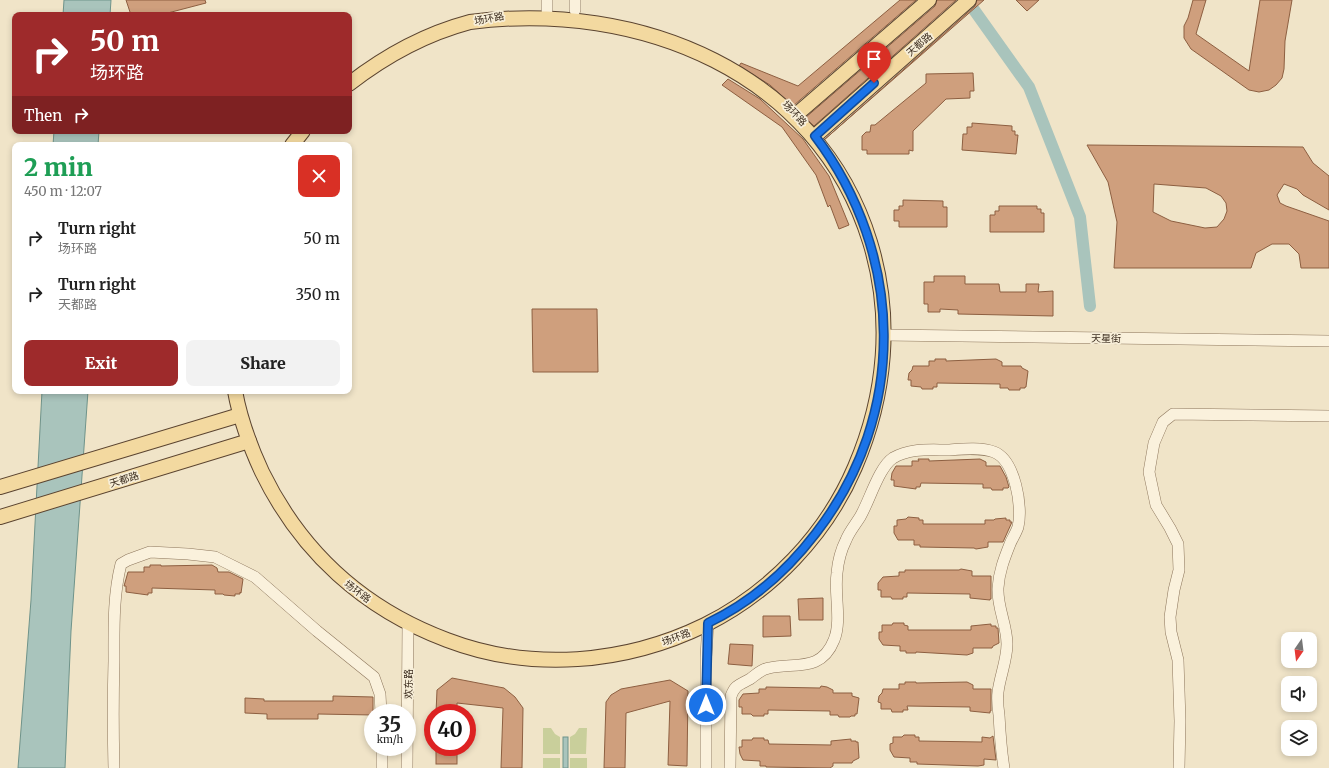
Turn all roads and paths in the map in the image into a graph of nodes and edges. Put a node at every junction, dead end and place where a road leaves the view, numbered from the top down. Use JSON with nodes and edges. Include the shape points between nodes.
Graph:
{"nodes":[{"id":1,"x":929,"y":0,"type":"edge"},
{"id":2,"x":969,"y":0,"type":"edge"},
{"id":3,"x":547,"y":5,"type":"edge"},
{"id":4,"x":575,"y":5,"type":"edge"},
{"id":5,"x":352,"y":82,"type":"edge"},
{"id":6,"x":796,"y":114,"type":"junction"},
{"id":7,"x":301,"y":134,"type":"edge"},
{"id":8,"x":815,"y":136,"type":"junction"},
{"id":9,"x":294,"y":142,"type":"edge"},
{"id":10,"x":884,"y":335,"type":"junction"},
{"id":11,"x":1329,"y":341,"type":"edge"},
{"id":12,"x":236,"y":394,"type":"edge"},
{"id":13,"x":240,"y":415,"type":"junction"},
{"id":14,"x":1329,"y":416,"type":"edge"},
{"id":15,"x":249,"y":442,"type":"junction"},
{"id":16,"x":0,"y":487,"type":"edge"},
{"id":17,"x":0,"y":516,"type":"edge"},
{"id":18,"x":408,"y":623,"type":"junction"},
{"id":19,"x":708,"y":623,"type":"junction"},
{"id":20,"x":381,"y":704,"type":"edge"},
{"id":21,"x":407,"y":704,"type":"edge"},
{"id":22,"x":382,"y":756,"type":"edge"},
{"id":23,"x":407,"y":756,"type":"edge"},
{"id":24,"x":114,"y":768,"type":"edge"},
{"id":25,"x":382,"y":768,"type":"edge"},
{"id":26,"x":407,"y":768,"type":"edge"},
{"id":27,"x":706,"y":768,"type":"edge"},
{"id":28,"x":730,"y":768,"type":"edge"},
{"id":29,"x":1004,"y":768,"type":"edge"},
{"id":30,"x":1180,"y":768,"type":"edge"}],
"edges":[{"from":1,"to":6,"type":"main road"},
{"from":2,"to":8,"type":"main road","name":"天都路"},
{"from":3,"to":4,"type":"main road","name":"场环路"},
{"from":3,"to":5,"type":"main road","name":"场环路","via":[[532,11],[467,22],[433,34],[406,46]]},
{"from":4,"to":6,"type":"main road","name":"场环路","via":[[672,30],[703,44],[756,77]]},
{"from":6,"to":8,"type":"main road","name":"场环路"},
{"from":7,"to":9,"type":"main road"},
{"from":8,"to":10,"type":"main road","name":"场环路","via":[[849,188],[865,224],[875,258],[881,293]]},
{"from":10,"to":11,"type":"street","name":"天星街"},
{"from":10,"to":19,"type":"main road","name":"场环路","via":[[878,400],[866,442],[848,484],[829,517],[802,551],[779,574],[748,600]]},
{"from":12,"to":13,"type":"main road","name":"场环路"},
{"from":13,"to":15,"type":"main road","name":"场环路"},
{"from":13,"to":16,"type":"main road"},
{"from":14,"to":30,"type":"street","via":[[1173,414],[1163,422],[1154,443],[1149,472],[1156,505],[1178,544],[1179,570],[1170,617],[1178,660]]},
{"from":15,"to":17,"type":"main road","name":"天都路"},
{"from":15,"to":18,"type":"main road","name":"场环路","via":[[272,493],[310,546],[353,588]]},
{"from":18,"to":19,"type":"main road","name":"场环路","via":[[463,646],[486,652],[552,660],[614,655],[647,648],[684,635]]},
{"from":18,"to":21,"type":"street","name":"欢东路"},
{"from":19,"to":27,"type":"street"},
{"from":20,"to":24,"type":"street","via":[[374,678],[255,577],[215,557],[150,552],[121,564],[117,580],[114,605]]},
{"from":22,"to":25,"type":"street"},
{"from":23,"to":26,"type":"street","name":"欢东路"},
{"from":28,"to":29,"type":"street","via":[[731,696],[734,689],[760,671],[804,665],[824,656],[830,648],[837,629],[836,585],[839,560],[846,538],[886,464],[914,450],[970,449],[993,451],[1001,456],[1012,474],[1017,492],[1018,527],[1004,559],[998,590],[1007,644],[998,695],[1000,746]]}]}
